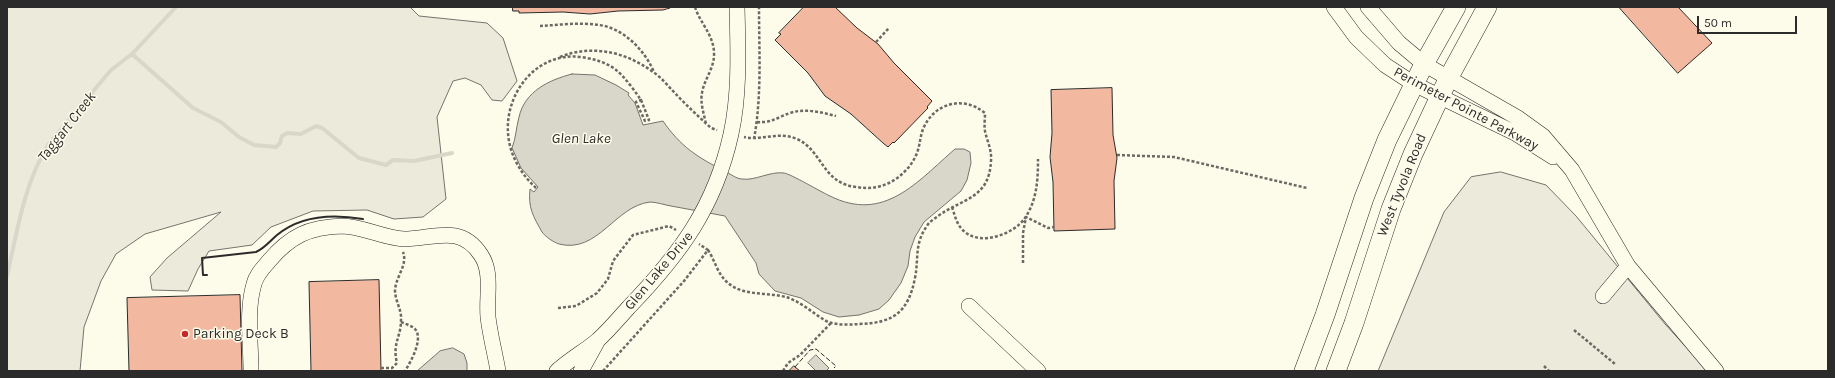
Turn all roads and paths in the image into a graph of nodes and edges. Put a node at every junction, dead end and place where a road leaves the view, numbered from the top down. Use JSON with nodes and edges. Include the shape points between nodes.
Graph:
{"nodes":[{"id":1,"x":695,"y":7,"type":"edge"},
{"id":2,"x":737,"y":7,"type":"edge"},
{"id":3,"x":759,"y":7,"type":"edge"},
{"id":4,"x":1334,"y":7,"type":"edge"},
{"id":5,"x":1368,"y":7,"type":"edge"},
{"id":6,"x":1456,"y":7,"type":"edge"},
{"id":7,"x":1487,"y":7,"type":"edge"},
{"id":8,"x":540,"y":26,"type":"dead end"},
{"id":9,"x":889,"y":28,"type":"dead end"},
{"id":10,"x":876,"y":42,"type":"dead end"},
{"id":11,"x":560,"y":57,"type":"junction"},
{"id":12,"x":1424,"y":64,"type":"junction"},
{"id":13,"x":654,"y":72,"type":"junction"},
{"id":14,"x":1449,"y":77,"type":"junction"},
{"id":15,"x":1414,"y":84,"type":"junction"},
{"id":16,"x":1439,"y":96,"type":"junction"},
{"id":17,"x":641,"y":100,"type":"junction"},
{"id":18,"x":836,"y":116,"type":"dead end"},
{"id":19,"x":757,"y":122,"type":"junction"},
{"id":20,"x":706,"y":124,"type":"junction"},
{"id":21,"x":731,"y":135,"type":"junction"},
{"id":22,"x":754,"y":138,"type":"junction"},
{"id":23,"x":1117,"y":155,"type":"dead end"},
{"id":24,"x":1038,"y":159,"type":"dead end"},
{"id":25,"x":1572,"y":170,"type":"junction"},
{"id":26,"x":536,"y":188,"type":"dead end"},
{"id":27,"x":1307,"y":188,"type":"dead end"},
{"id":28,"x":952,"y":207,"type":"junction"},
{"id":29,"x":1026,"y":217,"type":"junction"},
{"id":30,"x":1054,"y":227,"type":"dead end"},
{"id":31,"x":398,"y":238,"type":"junction"},
{"id":32,"x":708,"y":250,"type":"dead end"},
{"id":33,"x":1023,"y":264,"type":"dead end"},
{"id":34,"x":1628,"y":266,"type":"junction"},
{"id":35,"x":1603,"y":296,"type":"dead end"},
{"id":36,"x":969,"y":306,"type":"dead end"},
{"id":37,"x":401,"y":322,"type":"junction"},
{"id":38,"x":832,"y":322,"type":"junction"},
{"id":39,"x":1574,"y":330,"type":"dead end"},
{"id":40,"x":598,"y":340,"type":"junction"},
{"id":41,"x":1615,"y":364,"type":"dead end"},
{"id":42,"x":1544,"y":366,"type":"dead end"},
{"id":43,"x":381,"y":368,"type":"dead end"},
{"id":44,"x":251,"y":371,"type":"edge"},
{"id":45,"x":405,"y":371,"type":"edge"},
{"id":46,"x":498,"y":371,"type":"edge"},
{"id":47,"x":557,"y":371,"type":"edge"},
{"id":48,"x":581,"y":371,"type":"edge"},
{"id":49,"x":783,"y":371,"type":"edge"},
{"id":50,"x":1038,"y":371,"type":"edge"},
{"id":51,"x":1304,"y":371,"type":"edge"},
{"id":52,"x":1336,"y":371,"type":"edge"},
{"id":53,"x":1549,"y":371,"type":"edge"},
{"id":54,"x":1716,"y":371,"type":"edge"}],
"edges":[{"from":1,"to":20,"type":"path","via":[[711,36],[714,52],[713,64],[702,93]]},
{"from":2,"to":21,"type":"street","name":"Glen Lake Drive","via":[[737,88]]},
{"from":3,"to":19,"type":"path","via":[[760,80]]},
{"from":4,"to":15,"type":"street","name":"Perimeter Pointe Parkway","via":[[1370,52]]},
{"from":5,"to":12,"type":"street","name":"Perimeter Pointe Parkway","via":[[1399,43]]},
{"from":6,"to":12,"type":"main road","name":"West Tyvola Road"},
{"from":7,"to":14,"type":"main road","name":"West Tyvola Road"},
{"from":8,"to":13,"type":"path","via":[[607,26],[636,45]]},
{"from":9,"to":10,"type":"path"},
{"from":11,"to":13,"type":"path","via":[[595,50],[622,55]]},
{"from":11,"to":17,"type":"path","via":[[595,59],[612,67]]},
{"from":11,"to":26,"type":"path","via":[[526,77],[516,93],[510,115],[508,136],[513,154],[525,176]]},
{"from":12,"to":14,"type":"street","name":"Perimeter Pointe Parkway"},
{"from":12,"to":15,"type":"main road","name":"West Tyvola Road"},
{"from":13,"to":20,"type":"path"},
{"from":14,"to":16,"type":"main road","name":"West Tyvola Road"},
{"from":14,"to":25,"type":"street","name":"Perimeter Pointe Parkway","via":[[1543,136]]},
{"from":15,"to":16,"type":"street","name":"Perimeter Pointe Parkway"},
{"from":15,"to":51,"type":"main road","name":"West Tyvola Road","via":[[1387,140],[1364,198]]},
{"from":16,"to":25,"type":"street","name":"Perimeter Pointe Parkway","via":[[1535,144]]},
{"from":16,"to":52,"type":"main road","name":"West Tyvola Road","via":[[1390,209]]},
{"from":17,"to":17,"type":"path","via":[[636,102],[645,121],[649,120]]},
{"from":18,"to":19,"type":"path","via":[[805,110],[788,114],[772,122]]},
{"from":19,"to":22,"type":"path"},
{"from":20,"to":21,"type":"path"},
{"from":21,"to":22,"type":"path"},
{"from":21,"to":40,"type":"street","name":"Glen Lake Drive","via":[[714,189],[695,227],[650,286]]},
{"from":22,"to":28,"type":"path","via":[[773,135],[798,139],[810,148],[835,180],[852,187],[874,188],[891,182],[907,170],[917,153],[922,130],[932,114],[947,104],[967,105],[984,112],[985,130],[991,152],[990,170],[978,194]]},
{"from":23,"to":27,"type":"path","via":[[1174,157]]},
{"from":24,"to":29,"type":"path","via":[[1037,190]]},
{"from":25,"to":34,"type":"street","name":"Perimeter Pointe Parkway"},
{"from":28,"to":29,"type":"path","via":[[959,225],[964,231],[976,237],[997,236],[1010,232]]},
{"from":28,"to":38,"type":"path","via":[[928,224],[923,232],[918,242],[914,285],[894,318],[872,324]]},
{"from":29,"to":30,"type":"path","via":[[1048,228]]},
{"from":29,"to":33,"type":"path"},
{"from":31,"to":37,"type":"path","via":[[405,260],[395,290]]},
{"from":31,"to":44,"type":"street","via":[[344,226],[305,233],[281,247],[259,272],[254,282],[250,311]]},
{"from":31,"to":46,"type":"street","via":[[448,234],[459,237],[481,254],[488,273],[488,318]]},
{"from":32,"to":38,"type":"path","via":[[721,274],[732,286],[739,290],[790,298]]},
{"from":34,"to":35,"type":"street"},
{"from":34,"to":54,"type":"street","name":"Perimeter Pointe Parkway"},
{"from":36,"to":50,"type":"street"},
{"from":37,"to":43,"type":"path","via":[[394,349],[397,363],[392,368]]},
{"from":37,"to":45,"type":"path","via":[[417,332],[413,360]]},
{"from":38,"to":49,"type":"path","via":[[800,355],[788,363]]},
{"from":39,"to":41,"type":"path"},
{"from":40,"to":47,"type":"street","name":"Glen Lake Drive"},
{"from":40,"to":48,"type":"street","name":"Glen Lake Drive"},
{"from":42,"to":53,"type":"path"}]}
